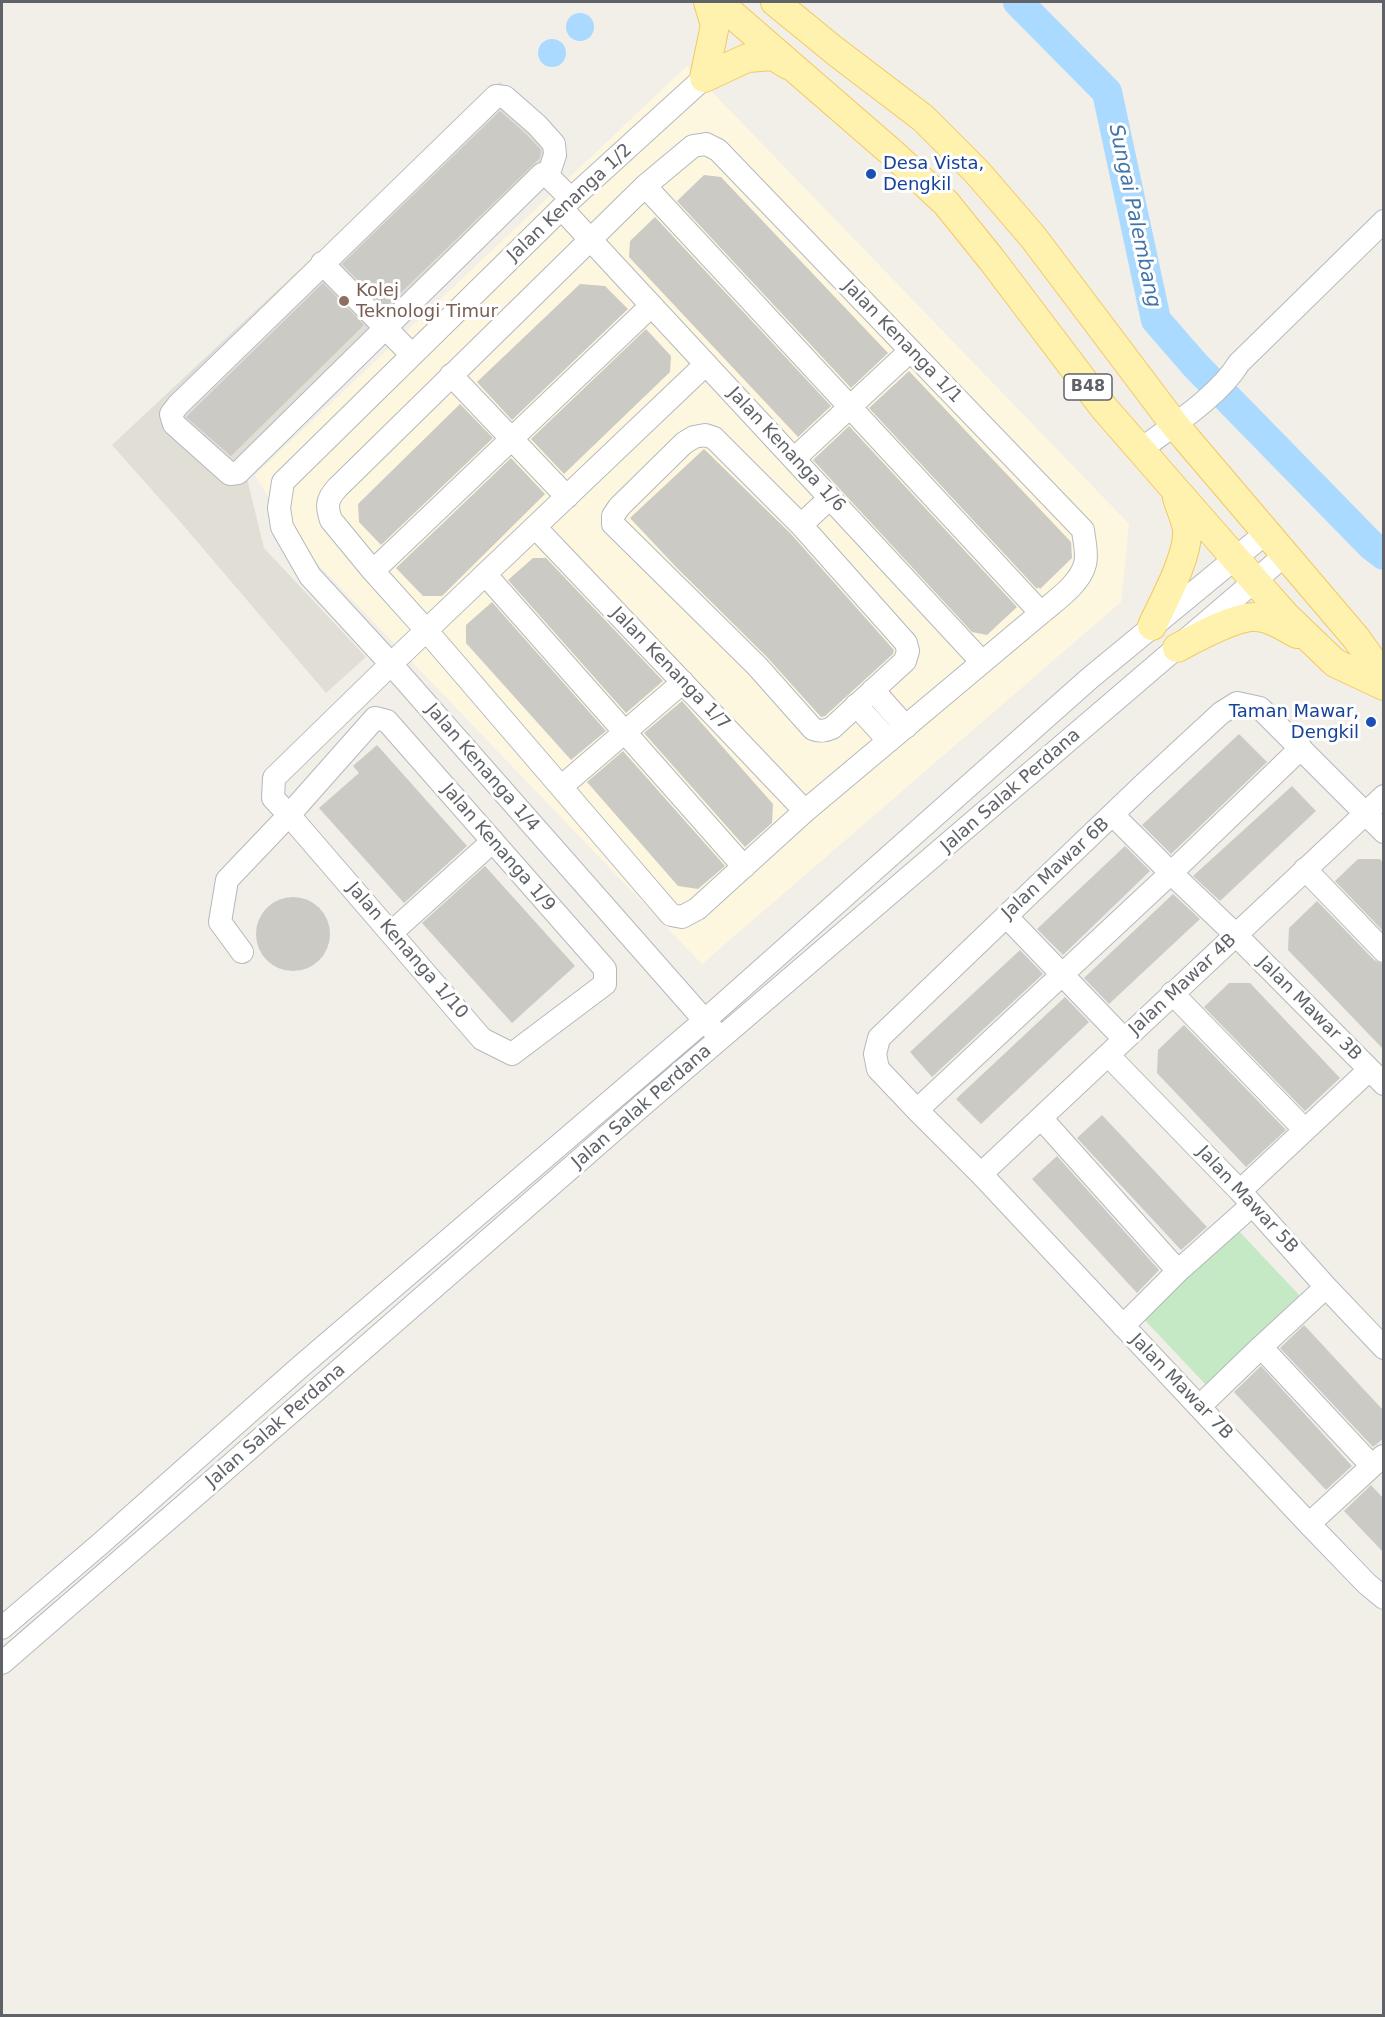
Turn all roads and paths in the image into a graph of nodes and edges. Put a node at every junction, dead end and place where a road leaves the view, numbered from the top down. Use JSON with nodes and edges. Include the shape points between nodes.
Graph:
{"nodes":[{"id":1,"x":708,"y":2,"type":"edge"},
{"id":2,"x":718,"y":2,"type":"edge"},
{"id":3,"x":775,"y":2,"type":"edge"},
{"id":4,"x":804,"y":75,"type":"junction"},
{"id":5,"x":704,"y":78,"type":"junction"},
{"id":6,"x":548,"y":176,"type":"junction"},
{"id":7,"x":645,"y":186,"type":"junction"},
{"id":8,"x":567,"y":204,"type":"junction"},
{"id":9,"x":1383,"y":220,"type":"edge"},
{"id":10,"x":590,"y":238,"type":"junction"},
{"id":11,"x":322,"y":263,"type":"junction"},
{"id":12,"x":651,"y":306,"type":"junction"},
{"id":13,"x":384,"y":327,"type":"junction"},
{"id":14,"x":910,"y":351,"type":"junction"},
{"id":15,"x":412,"y":356,"type":"junction"},
{"id":16,"x":706,"y":364,"type":"junction"},
{"id":17,"x":451,"y":375,"type":"junction"},
{"id":18,"x":850,"y":407,"type":"junction"},
{"id":19,"x":1170,"y":419,"type":"junction"},
{"id":20,"x":512,"y":439,"type":"junction"},
{"id":21,"x":1136,"y":445,"type":"junction"},
{"id":22,"x":794,"y":459,"type":"junction"},
{"id":23,"x":283,"y":482,"type":"joint"},
{"id":24,"x":1175,"y":491,"type":"junction"},
{"id":25,"x":567,"y":497,"type":"junction"},
{"id":26,"x":830,"y":498,"type":"junction"},
{"id":27,"x":801,"y":525,"type":"junction"},
{"id":28,"x":535,"y":527,"type":"junction"},
{"id":29,"x":1266,"y":533,"type":"junction"},
{"id":30,"x":1285,"y":555,"type":"junction"},
{"id":31,"x":1235,"y":558,"type":"junction"},
{"id":32,"x":373,"y":571,"type":"junction"},
{"id":33,"x":485,"y":574,"type":"junction"},
{"id":34,"x":1255,"y":581,"type":"junction"},
{"id":35,"x":1041,"y":613,"type":"junction"},
{"id":36,"x":1152,"y":626,"type":"junction"},
{"id":37,"x":426,"y":630,"type":"junction"},
{"id":38,"x":1314,"y":644,"type":"junction"},
{"id":39,"x":1177,"y":648,"type":"junction"},
{"id":40,"x":982,"y":662,"type":"junction"},
{"id":41,"x":391,"y":664,"type":"junction"},
{"id":42,"x":1383,"y":677,"type":"edge"},
{"id":43,"x":683,"y":682,"type":"junction"},
{"id":44,"x":1383,"y":686,"type":"edge"},
{"id":45,"x":865,"y":698,"type":"junction"},
{"id":46,"x":626,"y":733,"type":"junction"},
{"id":47,"x":898,"y":734,"type":"junction"},
{"id":48,"x":1301,"y":748,"type":"junction"},
{"id":49,"x":561,"y":787,"type":"junction"},
{"id":50,"x":1383,"y":796,"type":"edge"},
{"id":51,"x":805,"y":811,"type":"junction"},
{"id":52,"x":1365,"y":813,"type":"junction"},
{"id":53,"x":289,"y":815,"type":"junction"},
{"id":54,"x":1113,"y":815,"type":"junction"},
{"id":55,"x":1383,"y":832,"type":"edge"},
{"id":56,"x":493,"y":841,"type":"junction"},
{"id":57,"x":744,"y":867,"type":"junction"},
{"id":58,"x":1305,"y":869,"type":"junction"},
{"id":59,"x":1171,"y":873,"type":"junction"},
{"id":60,"x":1006,"y":916,"type":"junction"},
{"id":61,"x":391,"y":933,"type":"junction"},
{"id":62,"x":1236,"y":935,"type":"junction"},
{"id":63,"x":1383,"y":951,"type":"edge"},
{"id":64,"x":242,"y":952,"type":"dead end"},
{"id":65,"x":1062,"y":974,"type":"junction"},
{"id":66,"x":1173,"y":993,"type":"junction"},
{"id":67,"x":704,"y":1020,"type":"junction"},
{"id":68,"x":555,"y":1022,"type":"joint"},
{"id":69,"x":721,"y":1038,"type":"junction"},
{"id":70,"x":879,"y":1038,"type":"joint"},
{"id":71,"x":1116,"y":1047,"type":"junction"},
{"id":72,"x":1380,"y":1079,"type":"edge"},
{"id":73,"x":917,"y":1110,"type":"junction"},
{"id":74,"x":1041,"y":1118,"type":"junction"},
{"id":75,"x":1305,"y":1130,"type":"junction"},
{"id":76,"x":981,"y":1174,"type":"junction"},
{"id":77,"x":1246,"y":1198,"type":"junction"},
{"id":78,"x":1178,"y":1271,"type":"junction"},
{"id":79,"x":1326,"y":1287,"type":"junction"},
{"id":80,"x":1123,"y":1326,"type":"junction"},
{"id":81,"x":1261,"y":1347,"type":"junction"},
{"id":82,"x":1383,"y":1348,"type":"edge"},
{"id":83,"x":1200,"y":1406,"type":"junction"},
{"id":84,"x":1378,"y":1461,"type":"edge"},
{"id":85,"x":190,"y":1462,"type":"junction"},
{"id":86,"x":210,"y":1484,"type":"junction"},
{"id":87,"x":1309,"y":1524,"type":"junction"},
{"id":88,"x":1383,"y":1598,"type":"edge"},
{"id":89,"x":2,"y":1628,"type":"edge"},
{"id":90,"x":2,"y":1663,"type":"edge"}],
"edges":[{"from":1,"to":5,"type":"main road","via":[[715,25]]},
{"from":2,"to":4,"type":"main road","number":"B48"},
{"from":3,"to":19,"type":"main road","number":"B48","via":[[923,118],[977,172],[1034,237]]},
{"from":4,"to":5,"type":"main road","via":[[773,56],[747,58]]},
{"from":4,"to":21,"type":"main road","number":"B48","via":[[946,203]]},
{"from":5,"to":8,"type":"street","name":"Jalan Kenanga 1/2"},
{"from":6,"to":8,"type":"street","name":"Jalan Kenanga 1/6"},
{"from":6,"to":11,"type":"street","via":[[555,155],[554,144],[505,97],[496,96]]},
{"from":6,"to":13,"type":"street","via":[[542,174]]},
{"from":7,"to":10,"type":"street"},
{"from":7,"to":14,"type":"street","name":"Jalan Kenanga 1/1","via":[[693,146],[706,144],[718,150]]},
{"from":7,"to":18,"type":"street"},
{"from":8,"to":10,"type":"street","name":"Jalan Kenanga 1/6"},
{"from":8,"to":15,"type":"street","name":"Jalan Kenanga 1/2"},
{"from":9,"to":19,"type":"street","via":[[1232,369]]},
{"from":10,"to":12,"type":"street","name":"Jalan Kenanga 1/6"},
{"from":10,"to":17,"type":"street"},
{"from":11,"to":13,"type":"street"},
{"from":11,"to":13,"type":"street","via":[[171,414],[174,424],[231,474],[238,473]]},
{"from":12,"to":16,"type":"street","name":"Jalan Kenanga 1/6"},
{"from":12,"to":20,"type":"street"},
{"from":13,"to":15,"type":"street"},
{"from":14,"to":18,"type":"street"},
{"from":14,"to":35,"type":"street","name":"Jalan Kenanga 1/1","via":[[1083,530],[1085,564],[1075,583]]},
{"from":15,"to":23,"type":"street","name":"Jalan Kenanga 1/2"},
{"from":16,"to":22,"type":"street","name":"Jalan Kenanga 1/6"},
{"from":16,"to":25,"type":"street"},
{"from":17,"to":20,"type":"street"},
{"from":17,"to":32,"type":"street","via":[[328,498],[331,520]]},
{"from":18,"to":22,"type":"street"},
{"from":18,"to":35,"type":"street"},
{"from":19,"to":21,"type":"street"},
{"from":19,"to":29,"type":"main road","number":"B48"},
{"from":20,"to":25,"type":"street"},
{"from":20,"to":32,"type":"street"},
{"from":21,"to":24,"type":"main road","number":"B48"},
{"from":22,"to":26,"type":"street","name":"Jalan Kenanga 1/6"},
{"from":23,"to":41,"type":"street","name":"Jalan Kenanga 1/4","via":[[279,508],[289,541],[310,576]]},
{"from":24,"to":31,"type":"main road","number":"B48"},
{"from":24,"to":36,"type":"main road","via":[[1187,530],[1184,549]]},
{"from":25,"to":28,"type":"street"},
{"from":26,"to":27,"type":"street"},
{"from":26,"to":40,"type":"street","name":"Jalan Kenanga 1/6"},
{"from":27,"to":45,"type":"street","via":[[906,643],[905,661]]},
{"from":27,"to":45,"type":"street","via":[[714,438],[705,435],[684,443],[619,507],[612,520],[757,666],[813,729],[819,732],[832,728]]},
{"from":28,"to":33,"type":"street"},
{"from":28,"to":43,"type":"street","name":"Jalan Kenanga 1/7"},
{"from":29,"to":30,"type":"main road","number":"B48"},
{"from":29,"to":31,"type":"street","name":"Jalan Salak Perdana"},
{"from":30,"to":34,"type":"street","name":"Jalan Salak Perdana"},
{"from":30,"to":42,"type":"main road","number":"B48","via":[[1356,638]]},
{"from":31,"to":34,"type":"main road","number":"B48"},
{"from":31,"to":36,"type":"street","name":"Jalan Salak Perdana"},
{"from":32,"to":37,"type":"street"},
{"from":33,"to":37,"type":"street"},
{"from":33,"to":46,"type":"street"},
{"from":34,"to":38,"type":"main road","number":"B48"},
{"from":34,"to":39,"type":"street","name":"Jalan Salak Perdana"},
{"from":35,"to":40,"type":"street"},
{"from":36,"to":67,"type":"street","name":"Jalan Salak Perdana"},
{"from":37,"to":41,"type":"street"},
{"from":37,"to":49,"type":"street"},
{"from":38,"to":39,"type":"main road","via":[[1275,621],[1256,616],[1206,632]]},
{"from":38,"to":44,"type":"main road","number":"B48","via":[[1335,663]]},
{"from":39,"to":69,"type":"street","name":"Jalan Salak Perdana"},
{"from":40,"to":47,"type":"street"},
{"from":41,"to":53,"type":"street","name":"Jalan Kenanga 1/10","via":[[274,778],[273,798]]},
{"from":41,"to":67,"type":"street","name":"Jalan Kenanga 1/4"},
{"from":43,"to":46,"type":"street"},
{"from":43,"to":51,"type":"street","name":"Jalan Kenanga 1/7"},
{"from":45,"to":47,"type":"street"},
{"from":46,"to":49,"type":"street"},
{"from":46,"to":57,"type":"street"},
{"from":47,"to":51,"type":"street"},
{"from":48,"to":52,"type":"street"},
{"from":48,"to":54,"type":"street","name":"Jalan Mawar 6B","via":[[1260,708],[1237,703],[1221,713]]},
{"from":48,"to":59,"type":"street"},
{"from":49,"to":57,"type":"street","via":[[671,915],[682,917],[697,909]]},
{"from":50,"to":52,"type":"street","name":"Jalan Mawar 4B"},
{"from":51,"to":57,"type":"street"},
{"from":52,"to":55,"type":"street"},
{"from":52,"to":58,"type":"street","name":"Jalan Mawar 4B"},
{"from":53,"to":56,"type":"street","name":"Jalan Kenanga 1/9","via":[[375,717],[387,721]]},
{"from":53,"to":61,"type":"street","name":"Jalan Kenanga 1/10"},
{"from":53,"to":64,"type":"street","via":[[227,880],[220,922]]},
{"from":54,"to":59,"type":"street","name":"Jalan Mawar 3B"},
{"from":54,"to":60,"type":"street","name":"Jalan Mawar 6B"},
{"from":56,"to":61,"type":"street"},
{"from":56,"to":68,"type":"street","name":"Jalan Kenanga 1/9","via":[[605,969],[605,984]]},
{"from":58,"to":62,"type":"street","name":"Jalan Mawar 4B"},
{"from":58,"to":63,"type":"street"},
{"from":59,"to":62,"type":"street","name":"Jalan Mawar 3B"},
{"from":59,"to":65,"type":"street"},
{"from":60,"to":65,"type":"street","name":"Jalan Mawar 5B"},
{"from":60,"to":70,"type":"street","name":"Jalan Mawar 6B"},
{"from":61,"to":68,"type":"street","name":"Jalan Kenanga 1/10","via":[[482,1039],[512,1054]]},
{"from":62,"to":66,"type":"street","name":"Jalan Mawar 4B"},
{"from":62,"to":72,"type":"street","name":"Jalan Mawar 3B"},
{"from":65,"to":71,"type":"street","name":"Jalan Mawar 5B"},
{"from":65,"to":73,"type":"street"},
{"from":66,"to":71,"type":"street","name":"Jalan Mawar 4B"},
{"from":66,"to":75,"type":"street"},
{"from":67,"to":69,"type":"street","name":"Jalan Kenanga 1/4"},
{"from":67,"to":85,"type":"street","name":"Jalan Salak Perdana"},
{"from":69,"to":86,"type":"street","name":"Jalan Salak Perdana"},
{"from":70,"to":73,"type":"street","name":"Jalan Mawar 7B","via":[[875,1054],[878,1069]]},
{"from":71,"to":74,"type":"street","name":"Jalan Mawar 4B"},
{"from":71,"to":77,"type":"street","name":"Jalan Mawar 5B"},
{"from":72,"to":75,"type":"street"},
{"from":73,"to":76,"type":"street","name":"Jalan Mawar 7B"},
{"from":74,"to":76,"type":"street","name":"Jalan Mawar 4B"},
{"from":74,"to":78,"type":"street"},
{"from":75,"to":77,"type":"street"},
{"from":76,"to":80,"type":"street","name":"Jalan Mawar 7B"},
{"from":77,"to":78,"type":"street"},
{"from":77,"to":79,"type":"street","name":"Jalan Mawar 5B"},
{"from":78,"to":80,"type":"street"},
{"from":79,"to":81,"type":"street"},
{"from":79,"to":82,"type":"street","name":"Jalan Mawar 5B"},
{"from":80,"to":83,"type":"street","name":"Jalan Mawar 7B"},
{"from":81,"to":83,"type":"street"},
{"from":81,"to":84,"type":"street"},
{"from":83,"to":87,"type":"street","name":"Jalan Mawar 7B"},
{"from":84,"to":87,"type":"street"},
{"from":85,"to":86,"type":"street"},
{"from":85,"to":89,"type":"street","name":"Jalan Salak Perdana"},
{"from":86,"to":90,"type":"street","name":"Jalan Salak Perdana"},
{"from":87,"to":88,"type":"street","name":"Jalan Mawar 7B"}]}
